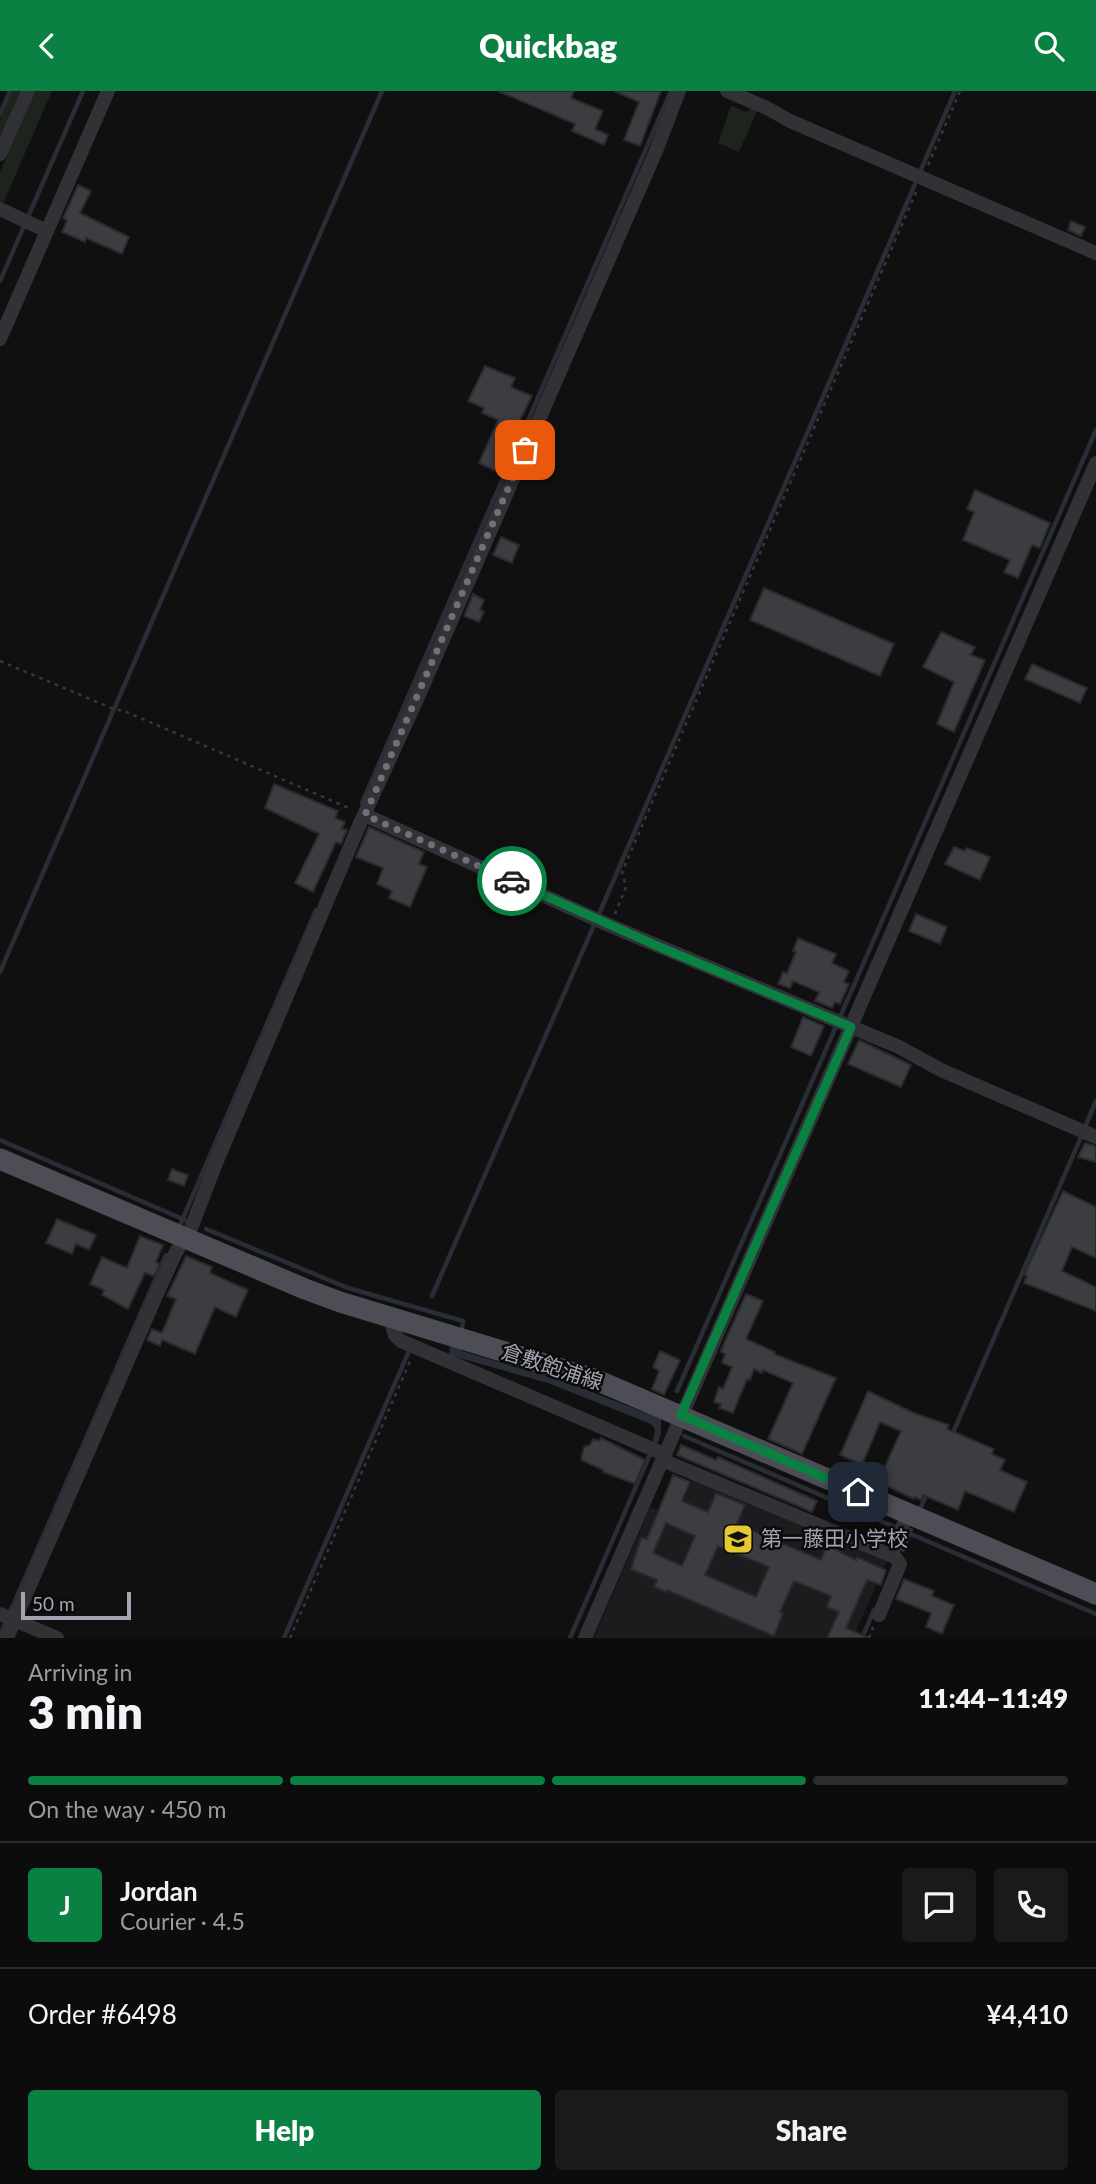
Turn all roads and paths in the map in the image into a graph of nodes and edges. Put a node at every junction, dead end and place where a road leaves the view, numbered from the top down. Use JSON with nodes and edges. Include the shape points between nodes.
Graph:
{"nodes":[{"id":1,"x":28,"y":91,"type":"edge"},
{"id":2,"x":108,"y":91,"type":"edge"},
{"id":3,"x":679,"y":91,"type":"edge"},
{"id":4,"x":727,"y":91,"type":"edge"},
{"id":5,"x":960,"y":91,"type":"edge"},
{"id":6,"x":0,"y":154,"type":"edge"},
{"id":7,"x":922,"y":178,"type":"junction"},
{"id":8,"x":0,"y":209,"type":"edge"},
{"id":9,"x":47,"y":231,"type":"junction"},
{"id":10,"x":1096,"y":253,"type":"edge"},
{"id":11,"x":0,"y":339,"type":"edge"},
{"id":12,"x":1096,"y":463,"type":"edge"},
{"id":13,"x":0,"y":661,"type":"edge"},
{"id":14,"x":360,"y":813,"type":"junction"},
{"id":15,"x":611,"y":926,"type":"junction"},
{"id":16,"x":843,"y":1024,"type":"junction"},
{"id":17,"x":1096,"y":1137,"type":"edge"},
{"id":18,"x":0,"y":1159,"type":"edge"},
{"id":19,"x":185,"y":1239,"type":"junction"},
{"id":20,"x":389,"y":1317,"type":"junction"},
{"id":21,"x":416,"y":1348,"type":"junction"},
{"id":22,"x":681,"y":1415,"type":"junction"},
{"id":23,"x":657,"y":1453,"type":"junction"},
{"id":24,"x":903,"y":1525,"type":"junction"},
{"id":25,"x":891,"y":1555,"type":"junction"},
{"id":26,"x":1096,"y":1594,"type":"edge"},
{"id":27,"x":879,"y":1615,"type":"dead end"},
{"id":28,"x":7,"y":1617,"type":"edge"},
{"id":29,"x":7,"y":1638,"type":"edge"},
{"id":30,"x":57,"y":1638,"type":"edge"},
{"id":31,"x":290,"y":1638,"type":"edge"},
{"id":32,"x":585,"y":1638,"type":"edge"}],
"edges":[{"from":1,"to":6,"type":"street"},
{"from":2,"to":9,"type":"street"},
{"from":3,"to":14,"type":"street"},
{"from":4,"to":7,"type":"street"},
{"from":5,"to":7,"type":"path"},
{"from":7,"to":10,"type":"street"},
{"from":7,"to":15,"type":"path","via":[[622,872],[626,887]]},
{"from":8,"to":9,"type":"street"},
{"from":9,"to":11,"type":"street"},
{"from":12,"to":16,"type":"street"},
{"from":13,"to":14,"type":"path"},
{"from":14,"to":15,"type":"street"},
{"from":14,"to":19,"type":"street"},
{"from":15,"to":16,"type":"street"},
{"from":16,"to":17,"type":"street"},
{"from":16,"to":22,"type":"street"},
{"from":18,"to":19,"type":"main road","name":"倉敷飽浦線"},
{"from":19,"to":20,"type":"main road","name":"倉敷飽浦線","via":[[305,1289]]},
{"from":19,"to":28,"type":"street"},
{"from":20,"to":21,"type":"street","via":[[395,1335]]},
{"from":20,"to":22,"type":"main road","name":"倉敷飽浦線","via":[[558,1367]]},
{"from":21,"to":23,"type":"street"},
{"from":21,"to":31,"type":"path"},
{"from":22,"to":23,"type":"street"},
{"from":22,"to":24,"type":"main road","name":"倉敷飽浦線"},
{"from":23,"to":25,"type":"street"},
{"from":23,"to":32,"type":"street"},
{"from":24,"to":25,"type":"street"},
{"from":24,"to":26,"type":"main road","name":"倉敷飽浦線"},
{"from":25,"to":27,"type":"street","via":[[900,1564]]},
{"from":28,"to":29,"type":"street"},
{"from":28,"to":30,"type":"street"}]}
